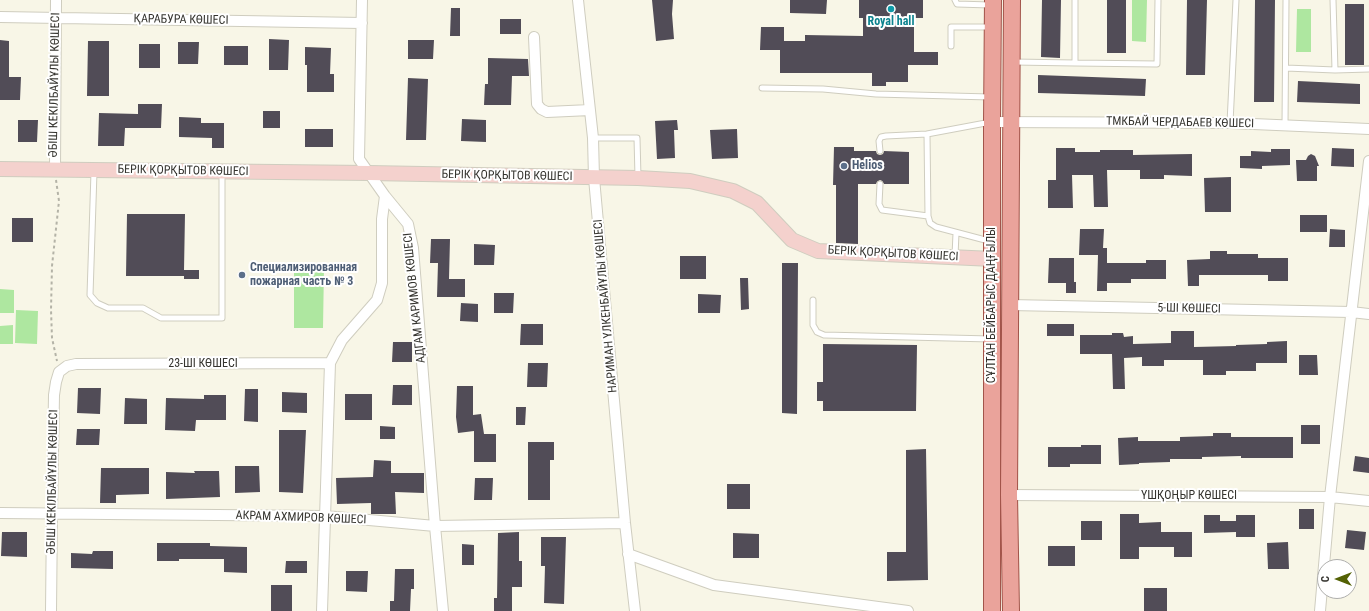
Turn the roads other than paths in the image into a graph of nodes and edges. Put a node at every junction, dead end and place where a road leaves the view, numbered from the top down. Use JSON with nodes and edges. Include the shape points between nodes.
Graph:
{"nodes":[{"id":1,"x":56,"y":0,"type":"edge"},
{"id":2,"x":362,"y":0,"type":"edge"},
{"id":3,"x":578,"y":0,"type":"edge"},
{"id":4,"x":954,"y":0,"type":"edge"},
{"id":5,"x":1012,"y":0,"type":"edge"},
{"id":6,"x":1075,"y":0,"type":"edge"},
{"id":7,"x":1158,"y":0,"type":"edge"},
{"id":8,"x":1236,"y":0,"type":"edge"},
{"id":9,"x":1286,"y":0,"type":"edge"},
{"id":10,"x":1333,"y":0,"type":"edge"},
{"id":11,"x":993,"y":3,"type":"edge"},
{"id":12,"x":0,"y":18,"type":"edge"},
{"id":13,"x":56,"y":18,"type":"junction"},
{"id":14,"x":362,"y":22,"type":"junction"},
{"id":15,"x":994,"y":27,"type":"junction"},
{"id":16,"x":534,"y":37,"type":"dead end"},
{"id":17,"x":951,"y":46,"type":"dead end"},
{"id":18,"x":1011,"y":62,"type":"junction"},
{"id":19,"x":1075,"y":63,"type":"junction"},
{"id":20,"x":1286,"y":68,"type":"junction"},
{"id":21,"x":1369,"y":69,"type":"edge"},
{"id":22,"x":1335,"y":70,"type":"junction"},
{"id":23,"x":762,"y":88,"type":"dead end"},
{"id":24,"x":993,"y":97,"type":"junction"},
{"id":25,"x":590,"y":110,"type":"junction"},
{"id":26,"x":1010,"y":121,"type":"junction"},
{"id":27,"x":992,"y":122,"type":"junction"},
{"id":28,"x":1230,"y":123,"type":"junction"},
{"id":29,"x":1285,"y":125,"type":"junction"},
{"id":30,"x":1369,"y":129,"type":"edge"},
{"id":31,"x":927,"y":134,"type":"junction"},
{"id":32,"x":593,"y":138,"type":"junction"},
{"id":33,"x":880,"y":151,"type":"dead end"},
{"id":34,"x":1369,"y":161,"type":"edge"},
{"id":35,"x":0,"y":169,"type":"edge"},
{"id":36,"x":55,"y":169,"type":"junction"},
{"id":37,"x":94,"y":170,"type":"junction"},
{"id":38,"x":222,"y":171,"type":"junction"},
{"id":39,"x":369,"y":173,"type":"junction"},
{"id":40,"x":594,"y":178,"type":"junction"},
{"id":41,"x":638,"y":178,"type":"junction"},
{"id":42,"x":880,"y":184,"type":"dead end"},
{"id":43,"x":385,"y":196,"type":"junction"},
{"id":44,"x":928,"y":216,"type":"junction"},
{"id":45,"x":956,"y":233,"type":"junction"},
{"id":46,"x":992,"y":242,"type":"junction"},
{"id":47,"x":955,"y":257,"type":"junction"},
{"id":48,"x":993,"y":259,"type":"junction"},
{"id":49,"x":813,"y":300,"type":"dead end"},
{"id":50,"x":1010,"y":305,"type":"junction"},
{"id":51,"x":1352,"y":312,"type":"junction"},
{"id":52,"x":1369,"y":314,"type":"edge"},
{"id":53,"x":992,"y":339,"type":"junction"},
{"id":54,"x":330,"y":363,"type":"junction"},
{"id":55,"x":59,"y":372,"type":"joint"},
{"id":56,"x":1009,"y":495,"type":"junction"},
{"id":57,"x":1330,"y":497,"type":"junction"},
{"id":58,"x":1369,"y":501,"type":"edge"},
{"id":59,"x":0,"y":512,"type":"edge"},
{"id":60,"x":52,"y":513,"type":"junction"},
{"id":61,"x":325,"y":516,"type":"junction"},
{"id":62,"x":625,"y":523,"type":"junction"},
{"id":63,"x":435,"y":526,"type":"junction"},
{"id":64,"x":628,"y":554,"type":"junction"},
{"id":65,"x":51,"y":611,"type":"edge"},
{"id":66,"x":322,"y":611,"type":"edge"},
{"id":67,"x":443,"y":611,"type":"edge"},
{"id":68,"x":635,"y":611,"type":"edge"},
{"id":69,"x":908,"y":611,"type":"edge"},
{"id":70,"x":992,"y":611,"type":"edge"},
{"id":71,"x":1012,"y":611,"type":"edge"},
{"id":72,"x":1320,"y":611,"type":"edge"}],
"edges":[{"from":1,"to":13,"type":"street","name":"ӘБІШ КЕКІЛБАЙҰЛЫ КӨШЕСІ"},
{"from":2,"to":14,"type":"street","name":"АДГАМ КАРИМОВ КӨШЕСІ"},
{"from":3,"to":25,"type":"street","name":"НАРИМАН ҮЛКЕНБАЙҰЛЫ КӨШЕСІ"},
{"from":4,"to":11,"type":"lane","via":[[957,4]]},
{"from":5,"to":18,"type":"main road","name":"СҰЛТАН БЕЙБАРЫС ДАҢҒЫЛЫ"},
{"from":6,"to":19,"type":"lane"},
{"from":7,"to":19,"type":"lane","via":[[1157,64]]},
{"from":8,"to":28,"type":"lane"},
{"from":9,"to":20,"type":"lane"},
{"from":10,"to":22,"type":"lane"},
{"from":11,"to":15,"type":"main road","name":"СҰЛТАН БЕЙБАРЫС ДАҢҒЫЛЫ"},
{"from":12,"to":13,"type":"street","name":"ҚАРАБУРА КӨШЕСІ"},
{"from":13,"to":14,"type":"street","name":"ҚАРАБУРА КӨШЕСІ"},
{"from":13,"to":36,"type":"street","name":"ӘБІШ КЕКІЛБАЙҰЛЫ КӨШЕСІ"},
{"from":14,"to":39,"type":"street","name":"АДГАМ КАРИМОВ КӨШЕСІ","via":[[359,159]]},
{"from":15,"to":17,"type":"lane","via":[[951,27]]},
{"from":15,"to":24,"type":"main road","name":"СҰЛТАН БЕЙБАРЫС ДАҢҒЫЛЫ"},
{"from":16,"to":25,"type":"street","via":[[537,104],[541,110]]},
{"from":18,"to":19,"type":"lane"},
{"from":18,"to":26,"type":"main road","name":"СҰЛТАН БЕЙБАРЫС ДАҢҒЫЛЫ"},
{"from":20,"to":22,"type":"lane"},
{"from":20,"to":29,"type":"lane"},
{"from":21,"to":22,"type":"lane"},
{"from":23,"to":24,"type":"lane"},
{"from":24,"to":27,"type":"main road","name":"СҰЛТАН БЕЙБАРЫС ДАҢҒЫЛЫ"},
{"from":25,"to":32,"type":"street","name":"НАРИМАН ҮЛКЕНБАЙҰЛЫ КӨШЕСІ"},
{"from":26,"to":27,"type":"street","name":"ТМКБАЙ ЧЕРДАБАЕВ КӨШЕСІ"},
{"from":26,"to":28,"type":"street","name":"ТМКБАЙ ЧЕРДАБАЕВ КӨШЕСІ"},
{"from":26,"to":50,"type":"main road","name":"СҰЛТАН БЕЙБАРЫС ДАҢҒЫЛЫ"},
{"from":27,"to":31,"type":"lane"},
{"from":27,"to":46,"type":"main road","name":"СҰЛТАН БЕЙБАРЫС ДАҢҒЫЛЫ"},
{"from":28,"to":29,"type":"street","name":"ТМКБАЙ ЧЕРДАБАЕВ КӨШЕСІ"},
{"from":29,"to":30,"type":"street","name":"ТМКБАЙ ЧЕРДАБАЕВ КӨШЕСІ"},
{"from":31,"to":33,"type":"lane","via":[[881,137]]},
{"from":31,"to":44,"type":"lane"},
{"from":32,"to":40,"type":"street","name":"НАРИМАН ҮЛКЕНБАЙҰЛЫ КӨШЕСІ"},
{"from":32,"to":41,"type":"lane","via":[[637,138]]},
{"from":34,"to":51,"type":"street"},
{"from":35,"to":36,"type":"street","name":"БЕРІК ҚОРҚЫТОВ КӨШЕСІ"},
{"from":36,"to":37,"type":"street","name":"БЕРІК ҚОРҚЫТОВ КӨШЕСІ"},
{"from":37,"to":38,"type":"street","name":"БЕРІК ҚОРҚЫТОВ КӨШЕСІ"},
{"from":37,"to":38,"type":"lane","via":[[90,295],[97,303],[108,308],[143,308],[161,318],[222,318]]},
{"from":38,"to":39,"type":"street","name":"БЕРІК ҚОРҚЫТОВ КӨШЕСІ"},
{"from":39,"to":40,"type":"street","name":"БЕРІК ҚОРҚЫТОВ КӨШЕСІ"},
{"from":39,"to":43,"type":"street","name":"АДГАМ КАРИМОВ КӨШЕСІ"},
{"from":40,"to":41,"type":"street","name":"БЕРІК ҚОРҚЫТОВ КӨШЕСІ"},
{"from":40,"to":62,"type":"street","name":"НАРИМАН ҮЛКЕНБАЙҰЛЫ КӨШЕСІ"},
{"from":41,"to":47,"type":"street","name":"БЕРІК ҚОРҚЫТОВ КӨШЕСІ","via":[[690,181],[733,191],[757,203],[792,240],[818,251]]},
{"from":42,"to":44,"type":"lane","via":[[879,204],[882,210]]},
{"from":43,"to":54,"type":"street","via":[[382,219],[382,283],[377,300],[342,340]]},
{"from":43,"to":63,"type":"street","name":"АДГАМ КАРИМОВ КӨШЕСІ","via":[[408,224],[413,248]]},
{"from":44,"to":45,"type":"lane","via":[[930,223],[936,228]]},
{"from":45,"to":46,"type":"lane"},
{"from":45,"to":47,"type":"lane"},
{"from":46,"to":48,"type":"main road","name":"СҰЛТАН БЕЙБАРЫС ДАҢҒЫЛЫ"},
{"from":47,"to":48,"type":"street","name":"БЕРІК ҚОРҚЫТОВ КӨШЕСІ"},
{"from":48,"to":53,"type":"main road","name":"СҰЛТАН БЕЙБАРЫС ДАҢҒЫЛЫ"},
{"from":49,"to":53,"type":"lane","via":[[813,325],[817,332],[824,335]]},
{"from":50,"to":51,"type":"street","name":"5-ШІ КӨШЕСІ"},
{"from":50,"to":56,"type":"main road","name":"СҰЛТАН БЕЙБАРЫС ДАҢҒЫЛЫ"},
{"from":51,"to":52,"type":"street","name":"5-ШІ КӨШЕСІ"},
{"from":51,"to":57,"type":"street"},
{"from":53,"to":70,"type":"main road","name":"СҰЛТАН БЕЙБАРЫС ДАҢҒЫЛЫ"},
{"from":54,"to":55,"type":"street","name":"23-ШI КӨШЕСI","via":[[76,364],[67,366]]},
{"from":54,"to":61,"type":"street"},
{"from":55,"to":60,"type":"street","name":"ӘБІШ КЕКІЛБАЙҰЛЫ КӨШЕСІ","via":[[54,394]]},
{"from":56,"to":57,"type":"street","name":"ҮШҚОҢЫР КӨШЕСІ"},
{"from":56,"to":71,"type":"main road","name":"СҰЛТАН БЕЙБАРЫС ДАҢҒЫЛЫ"},
{"from":57,"to":58,"type":"street","name":"ҮШҚОҢЫР КӨШЕСІ"},
{"from":57,"to":72,"type":"street"},
{"from":59,"to":60,"type":"street","name":"АКРАМ АХМИРОВ КӨШЕСІ"},
{"from":60,"to":61,"type":"street","name":"АКРАМ АХМИРОВ КӨШЕСІ"},
{"from":60,"to":65,"type":"street","name":"ӘБІШ КЕКІЛБАЙҰЛЫ КӨШЕСІ"},
{"from":61,"to":63,"type":"street","name":"АКРАМ АХМИРОВ КӨШЕСІ"},
{"from":61,"to":66,"type":"street"},
{"from":62,"to":63,"type":"street","name":"АКРАМ АХМИРОВ КӨШЕСІ"},
{"from":62,"to":64,"type":"street","name":"НАРИМАН ҮЛКЕНБАЙҰЛЫ КӨШЕСІ"},
{"from":63,"to":67,"type":"street","name":"АДГАМ КАРИМОВ КӨШЕСІ"},
{"from":64,"to":68,"type":"street","name":"НАРИМАН ҮЛКЕНБАЙҰЛЫ КӨШЕСІ"},
{"from":64,"to":69,"type":"street","via":[[714,586]]}]}
